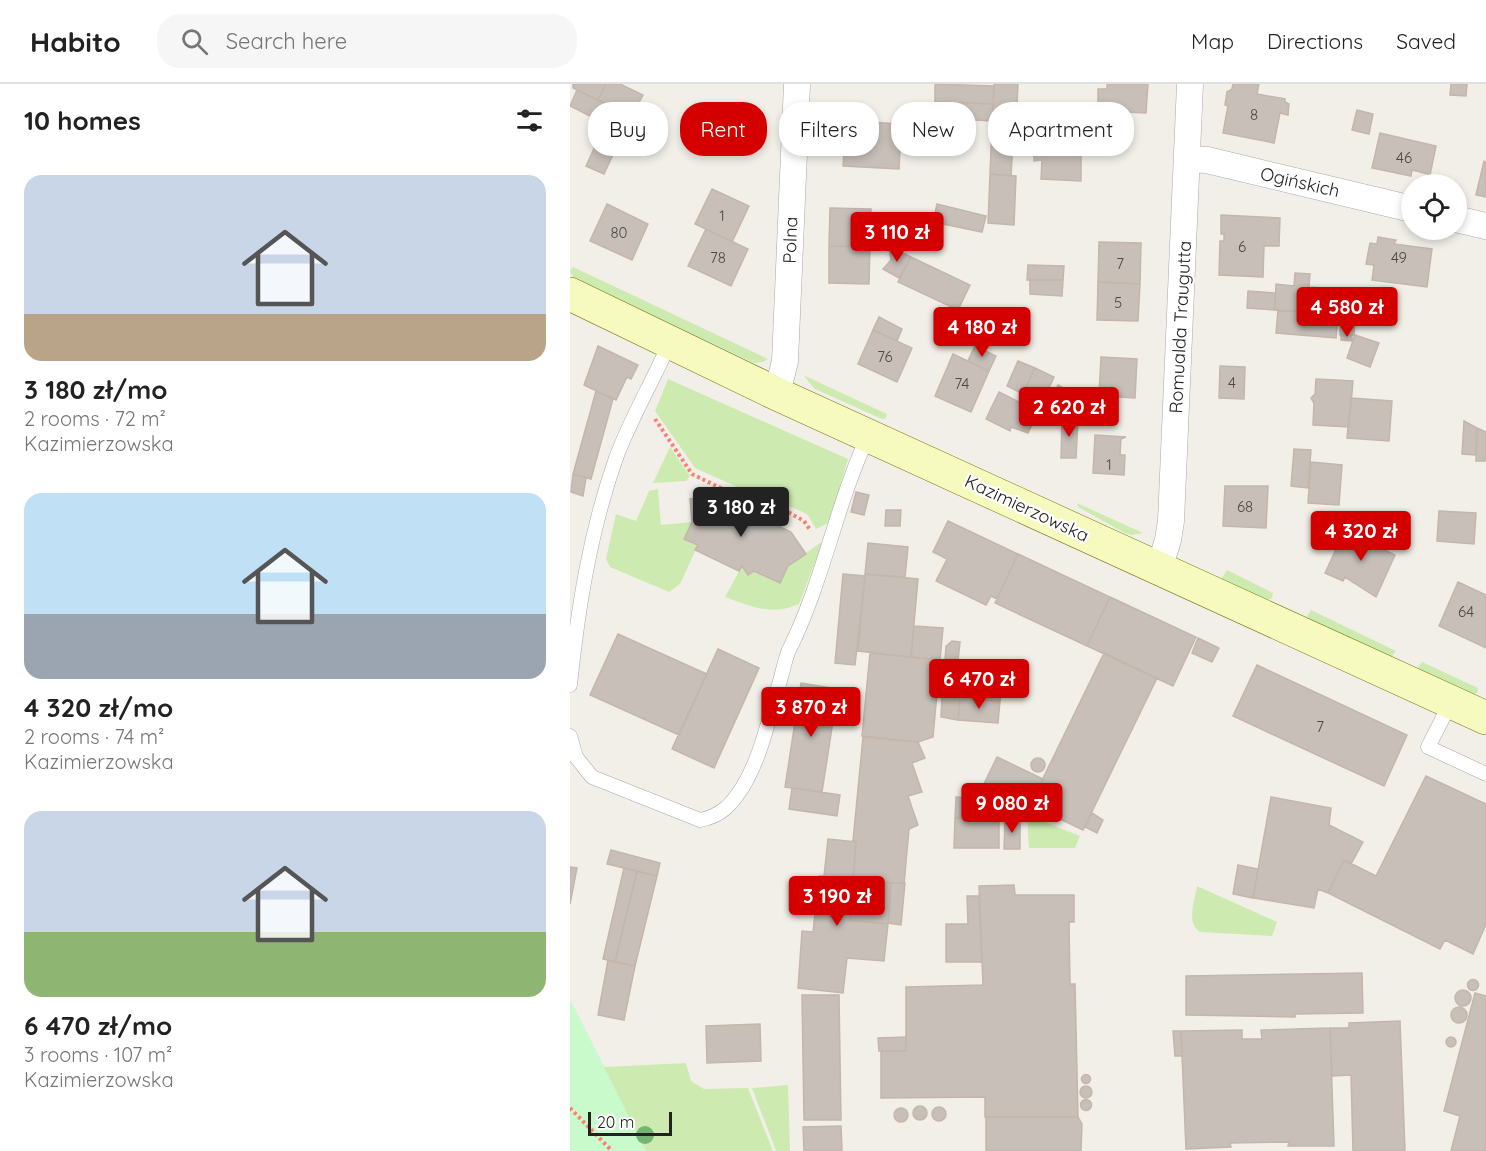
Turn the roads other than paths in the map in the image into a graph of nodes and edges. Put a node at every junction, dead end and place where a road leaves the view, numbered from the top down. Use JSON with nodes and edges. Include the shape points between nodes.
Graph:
{"nodes":[{"id":1,"x":797,"y":84,"type":"edge"},
{"id":2,"x":1190,"y":84,"type":"edge"},
{"id":3,"x":1188,"y":159,"type":"junction"},
{"id":4,"x":1401,"y":206,"type":"edge"},
{"id":5,"x":1467,"y":222,"type":"edge"},
{"id":6,"x":1486,"y":226,"type":"edge"},
{"id":7,"x":570,"y":294,"type":"edge"},
{"id":8,"x":670,"y":340,"type":"junction"},
{"id":9,"x":777,"y":394,"type":"junction"},
{"id":10,"x":868,"y":436,"type":"junction"},
{"id":11,"x":1159,"y":568,"type":"junction"},
{"id":12,"x":570,"y":685,"type":"edge"},
{"id":13,"x":1451,"y":702,"type":"junction"},
{"id":14,"x":1486,"y":718,"type":"edge"},
{"id":15,"x":570,"y":735,"type":"edge"},
{"id":16,"x":1486,"y":774,"type":"edge"}],
"edges":[{"from":1,"to":9,"type":"street","name":"Polna","via":[[785,361]]},
{"from":2,"to":3,"type":"street","name":"Romualda Traugutta"},
{"from":3,"to":4,"type":"street","name":"Ogińskich","via":[[1207,160]]},
{"from":3,"to":11,"type":"street","name":"Romualda Traugutta","via":[[1171,521]]},
{"from":5,"to":6,"type":"street"},
{"from":7,"to":8,"type":"main road","name":"Kazimierzowska"},
{"from":8,"to":9,"type":"main road","name":"Kazimierzowska"},
{"from":8,"to":12,"type":"lane","via":[[617,455],[598,513],[578,612]]},
{"from":9,"to":10,"type":"main road","name":"Kazimierzowska"},
{"from":10,"to":11,"type":"main road","name":"Kazimierzowska"},
{"from":10,"to":15,"type":"lane","via":[[789,650],[758,754],[743,787],[727,808],[700,820],[592,777],[576,757]]},
{"from":11,"to":13,"type":"main road","name":"Kazimierzowska"},
{"from":13,"to":14,"type":"main road","name":"Kazimierzowska"},
{"from":13,"to":16,"type":"lane","via":[[1428,747]]}]}
